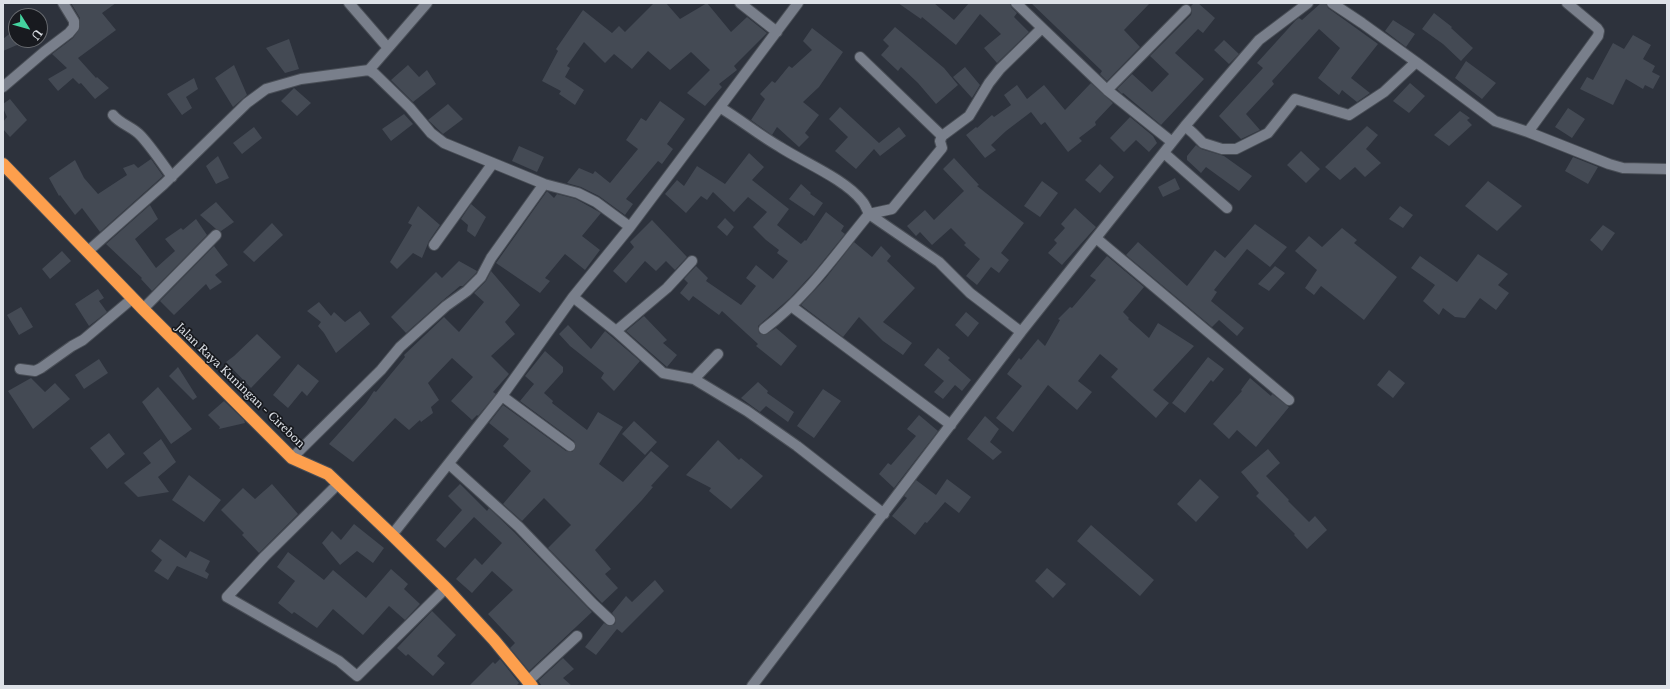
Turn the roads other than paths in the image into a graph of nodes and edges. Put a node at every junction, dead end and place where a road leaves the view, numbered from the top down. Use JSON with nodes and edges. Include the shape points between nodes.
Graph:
{"nodes":[{"id":1,"x":62,"y":3,"type":"edge"},
{"id":2,"x":349,"y":3,"type":"edge"},
{"id":3,"x":427,"y":3,"type":"edge"},
{"id":4,"x":740,"y":3,"type":"edge"},
{"id":5,"x":798,"y":3,"type":"edge"},
{"id":6,"x":1016,"y":3,"type":"edge"},
{"id":7,"x":1308,"y":3,"type":"edge"},
{"id":8,"x":1332,"y":3,"type":"edge"},
{"id":9,"x":1566,"y":3,"type":"edge"},
{"id":10,"x":1186,"y":10,"type":"dead end"},
{"id":11,"x":1042,"y":28,"type":"junction"},
{"id":12,"x":777,"y":32,"type":"junction"},
{"id":13,"x":388,"y":48,"type":"junction"},
{"id":14,"x":860,"y":57,"type":"dead end"},
{"id":15,"x":1416,"y":62,"type":"junction"},
{"id":16,"x":369,"y":70,"type":"junction"},
{"id":17,"x":3,"y":87,"type":"edge"},
{"id":18,"x":1107,"y":90,"type":"junction"},
{"id":19,"x":721,"y":108,"type":"junction"},
{"id":20,"x":112,"y":115,"type":"dead end"},
{"id":21,"x":1185,"y":126,"type":"junction"},
{"id":22,"x":1528,"y":132,"type":"junction"},
{"id":23,"x":942,"y":136,"type":"junction"},
{"id":24,"x":1172,"y":142,"type":"junction"},
{"id":25,"x":1164,"y":153,"type":"junction"},
{"id":26,"x":493,"y":163,"type":"junction"},
{"id":27,"x":3,"y":164,"type":"edge"},
{"id":28,"x":1667,"y":169,"type":"edge"},
{"id":29,"x":172,"y":177,"type":"junction"},
{"id":30,"x":544,"y":184,"type":"junction"},
{"id":31,"x":1227,"y":208,"type":"dead end"},
{"id":32,"x":869,"y":214,"type":"junction"},
{"id":33,"x":630,"y":227,"type":"junction"},
{"id":34,"x":216,"y":235,"type":"dead end"},
{"id":35,"x":1096,"y":238,"type":"junction"},
{"id":36,"x":434,"y":245,"type":"dead end"},
{"id":37,"x":87,"y":252,"type":"junction"},
{"id":38,"x":692,"y":261,"type":"dead end"},
{"id":39,"x":573,"y":296,"type":"junction"},
{"id":40,"x":133,"y":298,"type":"junction"},
{"id":41,"x":791,"y":306,"type":"junction"},
{"id":42,"x":143,"y":310,"type":"junction"},
{"id":43,"x":764,"y":329,"type":"dead end"},
{"id":44,"x":616,"y":331,"type":"junction"},
{"id":45,"x":1021,"y":332,"type":"junction"},
{"id":46,"x":718,"y":354,"type":"dead end"},
{"id":47,"x":20,"y":369,"type":"dead end"},
{"id":48,"x":694,"y":379,"type":"junction"},
{"id":49,"x":502,"y":396,"type":"junction"},
{"id":50,"x":1289,"y":400,"type":"dead end"},
{"id":51,"x":950,"y":424,"type":"junction"},
{"id":52,"x":570,"y":446,"type":"dead end"},
{"id":53,"x":292,"y":458,"type":"junction"},
{"id":54,"x":449,"y":464,"type":"junction"},
{"id":55,"x":338,"y":484,"type":"junction"},
{"id":56,"x":884,"y":514,"type":"junction"},
{"id":57,"x":392,"y":535,"type":"junction"},
{"id":58,"x":446,"y":588,"type":"junction"},
{"id":59,"x":610,"y":620,"type":"dead end"},
{"id":60,"x":577,"y":636,"type":"dead end"},
{"id":61,"x":530,"y":684,"type":"edge"},
{"id":62,"x":752,"y":686,"type":"edge"}],
"edges":[{"from":1,"to":17,"type":"street","via":[[74,21],[74,27]]},
{"from":2,"to":13,"type":"street"},
{"from":3,"to":13,"type":"street"},
{"from":4,"to":12,"type":"street"},
{"from":5,"to":12,"type":"street"},
{"from":6,"to":11,"type":"street"},
{"from":7,"to":21,"type":"street","via":[[1259,40]]},
{"from":8,"to":15,"type":"street"},
{"from":9,"to":22,"type":"street","via":[[1597,28],[1598,36]]},
{"from":10,"to":18,"type":"street"},
{"from":11,"to":18,"type":"street"},
{"from":11,"to":23,"type":"street","via":[[1000,69],[969,116]]},
{"from":12,"to":19,"type":"street"},
{"from":13,"to":16,"type":"street"},
{"from":14,"to":23,"type":"street"},
{"from":15,"to":21,"type":"street","via":[[1384,92],[1349,114],[1295,99],[1268,133],[1236,149],[1222,149],[1202,143]]},
{"from":15,"to":22,"type":"street","via":[[1495,121]]},
{"from":16,"to":26,"type":"street","via":[[444,143]]},
{"from":16,"to":29,"type":"street","via":[[301,79],[266,89],[247,103]]},
{"from":18,"to":24,"type":"street"},
{"from":19,"to":32,"type":"street","via":[[781,148],[846,185],[863,201]]},
{"from":19,"to":33,"type":"street"},
{"from":20,"to":29,"type":"street","via":[[140,135]]},
{"from":21,"to":24,"type":"street"},
{"from":22,"to":28,"type":"street","via":[[1623,168]]},
{"from":23,"to":32,"type":"street","via":[[942,148],[892,209]]},
{"from":24,"to":25,"type":"street"},
{"from":25,"to":31,"type":"street"},
{"from":25,"to":35,"type":"street"},
{"from":26,"to":30,"type":"street"},
{"from":26,"to":36,"type":"street"},
{"from":27,"to":37,"type":"highway","name":"Jalan Raya Kuningan - Cirebon"},
{"from":29,"to":37,"type":"street"},
{"from":30,"to":33,"type":"street","via":[[578,193],[596,202]]},
{"from":30,"to":53,"type":"street","via":[[491,258],[481,277],[400,347],[381,370]]},
{"from":32,"to":41,"type":"street","via":[[824,272]]},
{"from":32,"to":45,"type":"street","via":[[939,262],[970,293]]},
{"from":33,"to":39,"type":"street"},
{"from":34,"to":42,"type":"street"},
{"from":35,"to":45,"type":"street"},
{"from":35,"to":50,"type":"street"},
{"from":37,"to":40,"type":"highway","name":"Jalan Raya Kuningan - Cirebon"},
{"from":38,"to":44,"type":"street","via":[[666,288]]},
{"from":39,"to":44,"type":"street"},
{"from":39,"to":49,"type":"street"},
{"from":40,"to":42,"type":"highway","name":"Jalan Raya Kuningan - Cirebon"},
{"from":40,"to":47,"type":"street","via":[[83,340],[41,368],[35,371]]},
{"from":41,"to":43,"type":"street"},
{"from":41,"to":51,"type":"street"},
{"from":42,"to":53,"type":"highway","name":"Jalan Raya Kuningan - Cirebon"},
{"from":44,"to":48,"type":"street","via":[[663,373]]},
{"from":45,"to":51,"type":"street"},
{"from":46,"to":48,"type":"street"},
{"from":48,"to":56,"type":"street","via":[[747,411],[797,446]]},
{"from":49,"to":52,"type":"street"},
{"from":49,"to":54,"type":"street"},
{"from":51,"to":56,"type":"street"},
{"from":53,"to":55,"type":"highway","name":"Jalan Raya Kuningan - Cirebon","via":[[328,474]]},
{"from":54,"to":57,"type":"street"},
{"from":54,"to":59,"type":"street","via":[[519,527]]},
{"from":55,"to":57,"type":"highway","name":"Jalan Raya Kuningan - Cirebon"},
{"from":55,"to":58,"type":"street","via":[[226,597],[339,661],[357,676]]},
{"from":56,"to":62,"type":"street"},
{"from":57,"to":58,"type":"highway","name":"Jalan Raya Kuningan - Cirebon"},
{"from":58,"to":61,"type":"highway","name":"Jalan Raya Kuningan - Cirebon"},
{"from":60,"to":61,"type":"street"}]}
